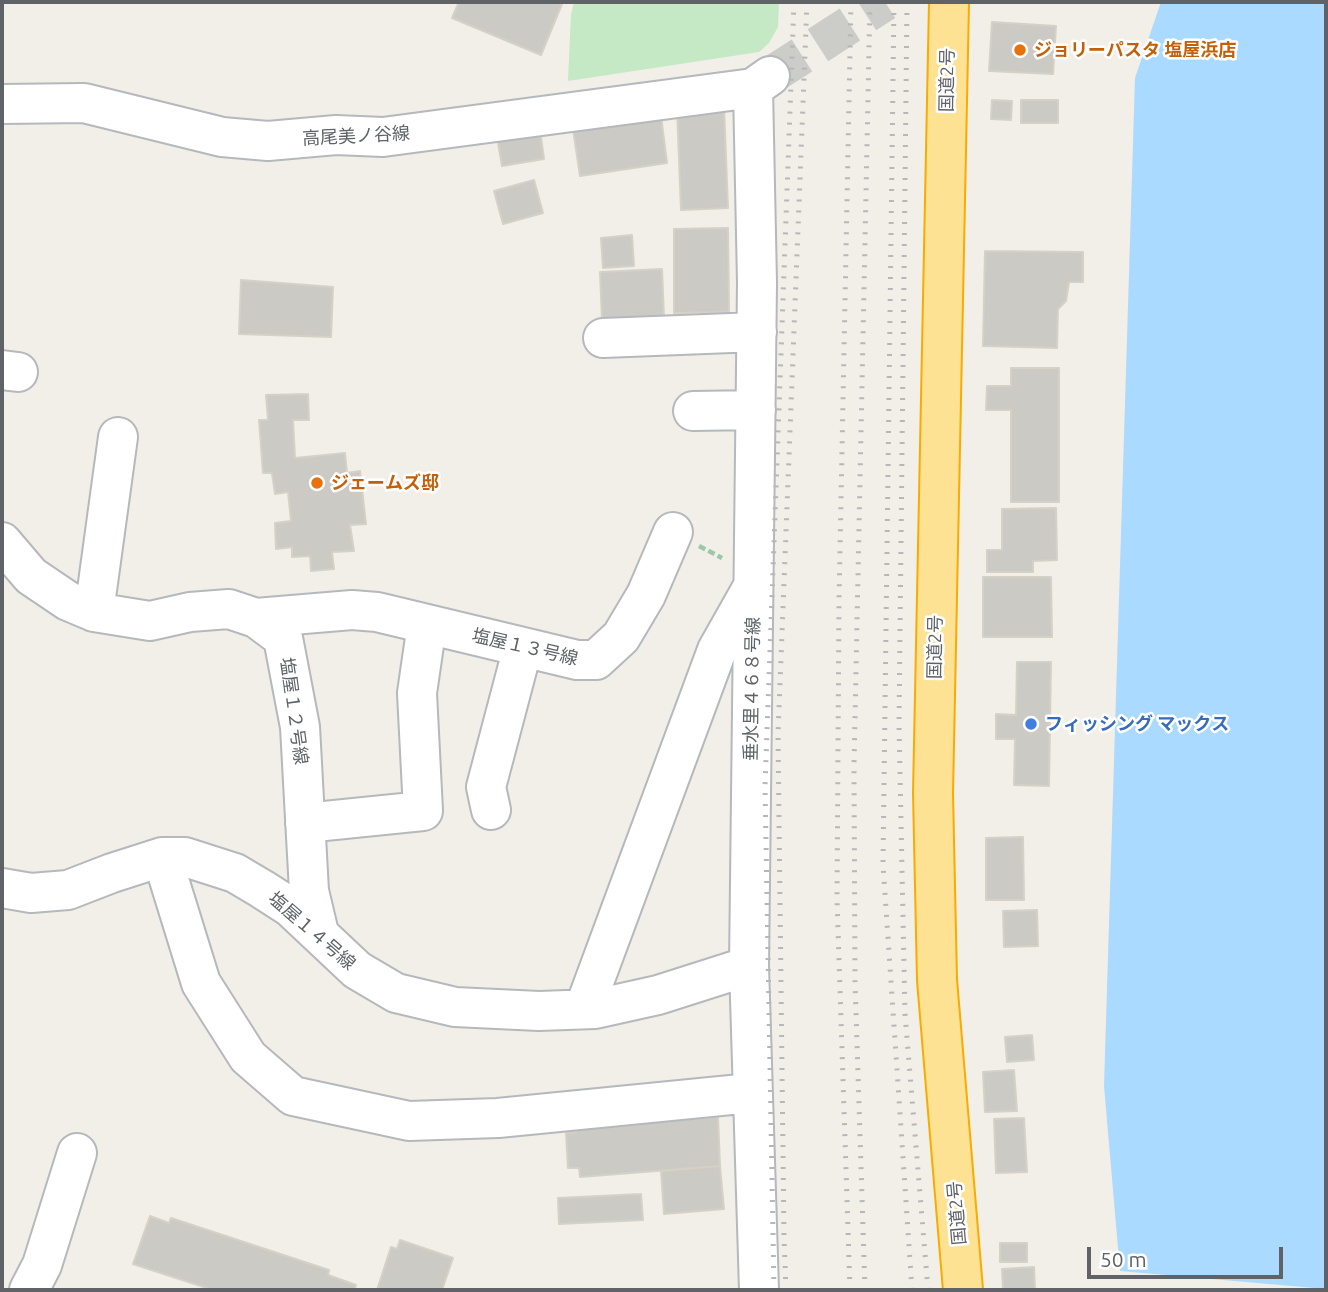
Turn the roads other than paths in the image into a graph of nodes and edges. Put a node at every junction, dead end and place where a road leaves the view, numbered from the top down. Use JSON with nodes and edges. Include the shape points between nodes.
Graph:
{"nodes":[{"id":1,"x":948,"y":2,"type":"edge"},
{"id":2,"x":762,"y":82,"type":"joint"},
{"id":3,"x":2,"y":104,"type":"edge"},
{"id":4,"x":757,"y":332,"type":"junction"},
{"id":5,"x":603,"y":338,"type":"dead end"},
{"id":6,"x":756,"y":410,"type":"junction"},
{"id":7,"x":693,"y":411,"type":"dead end"},
{"id":8,"x":118,"y":437,"type":"dead end"},
{"id":9,"x":673,"y":532,"type":"road end"},
{"id":10,"x":2,"y":542,"type":"edge"},
{"id":11,"x":753,"y":581,"type":"junction"},
{"id":12,"x":94,"y":612,"type":"junction"},
{"id":13,"x":256,"y":618,"type":"junction"},
{"id":14,"x":427,"y":624,"type":"junction"},
{"id":15,"x":523,"y":647,"type":"junction"},
{"id":16,"x":491,"y":810,"type":"dead end"},
{"id":17,"x":305,"y":823,"type":"junction"},
{"id":18,"x":162,"y":857,"type":"junction"},
{"id":19,"x":2,"y":888,"type":"edge"},
{"id":20,"x":319,"y":933,"type":"junction"},
{"id":21,"x":749,"y":966,"type":"junction"},
{"id":22,"x":584,"y":1009,"type":"junction"},
{"id":23,"x":751,"y":1093,"type":"junction"},
{"id":24,"x":77,"y":1153,"type":"dead end"},
{"id":25,"x":29,"y":1290,"type":"edge"},
{"id":26,"x":759,"y":1290,"type":"edge"},
{"id":27,"x":963,"y":1290,"type":"edge"}],
"edges":[{"from":1,"to":27,"type":"highway","name":"国道2号","via":[[933,793],[937,980]]},
{"from":2,"to":3,"type":"street","name":"高尾美ノ谷線","via":[[383,137],[336,135],[268,141],[222,137],[84,103]]},
{"from":2,"to":4,"type":"street","name":"垂水里４６８号線"},
{"from":4,"to":5,"type":"street"},
{"from":4,"to":6,"type":"street","name":"垂水里４６８号線"},
{"from":6,"to":7,"type":"street"},
{"from":6,"to":11,"type":"street","name":"垂水里４６８号線"},
{"from":8,"to":12,"type":"street"},
{"from":9,"to":15,"type":"street","name":"塩屋１３号線","via":[[646,595],[621,636],[596,660]]},
{"from":10,"to":12,"type":"street","name":"塩屋１２号線","via":[[31,576]]},
{"from":11,"to":21,"type":"street","name":"垂水里４６８号線"},
{"from":11,"to":22,"type":"street","via":[[717,650]]},
{"from":12,"to":13,"type":"street","name":"塩屋１２号線","via":[[150,621],[229,609]]},
{"from":13,"to":14,"type":"street","name":"塩屋１３号線","via":[[352,610]]},
{"from":13,"to":17,"type":"street","name":"塩屋１２号線","via":[[283,638],[300,727]]},
{"from":14,"to":15,"type":"street","name":"塩屋１３号線"},
{"from":14,"to":17,"type":"street","via":[[417,693],[423,811]]},
{"from":15,"to":16,"type":"street","via":[[486,787]]},
{"from":17,"to":20,"type":"street","name":"塩屋１２号線","via":[[309,891]]},
{"from":18,"to":19,"type":"street","name":"塩屋１４号線","via":[[68,890],[31,893]]},
{"from":18,"to":20,"type":"street","name":"塩屋１４号線","via":[[185,857],[235,873],[290,907]]},
{"from":18,"to":23,"type":"street","via":[[201,983],[248,1057],[293,1096],[409,1121],[498,1118]]},
{"from":20,"to":22,"type":"street","name":"塩屋１４号線","via":[[356,970],[396,993],[455,1007]]},
{"from":21,"to":22,"type":"street","name":"塩屋１４号線","via":[[658,995]]},
{"from":21,"to":23,"type":"street","name":"垂水里４６８号線"},
{"from":23,"to":26,"type":"street","name":"垂水里４６８号線"},
{"from":24,"to":25,"type":"street","via":[[42,1265]]}]}
